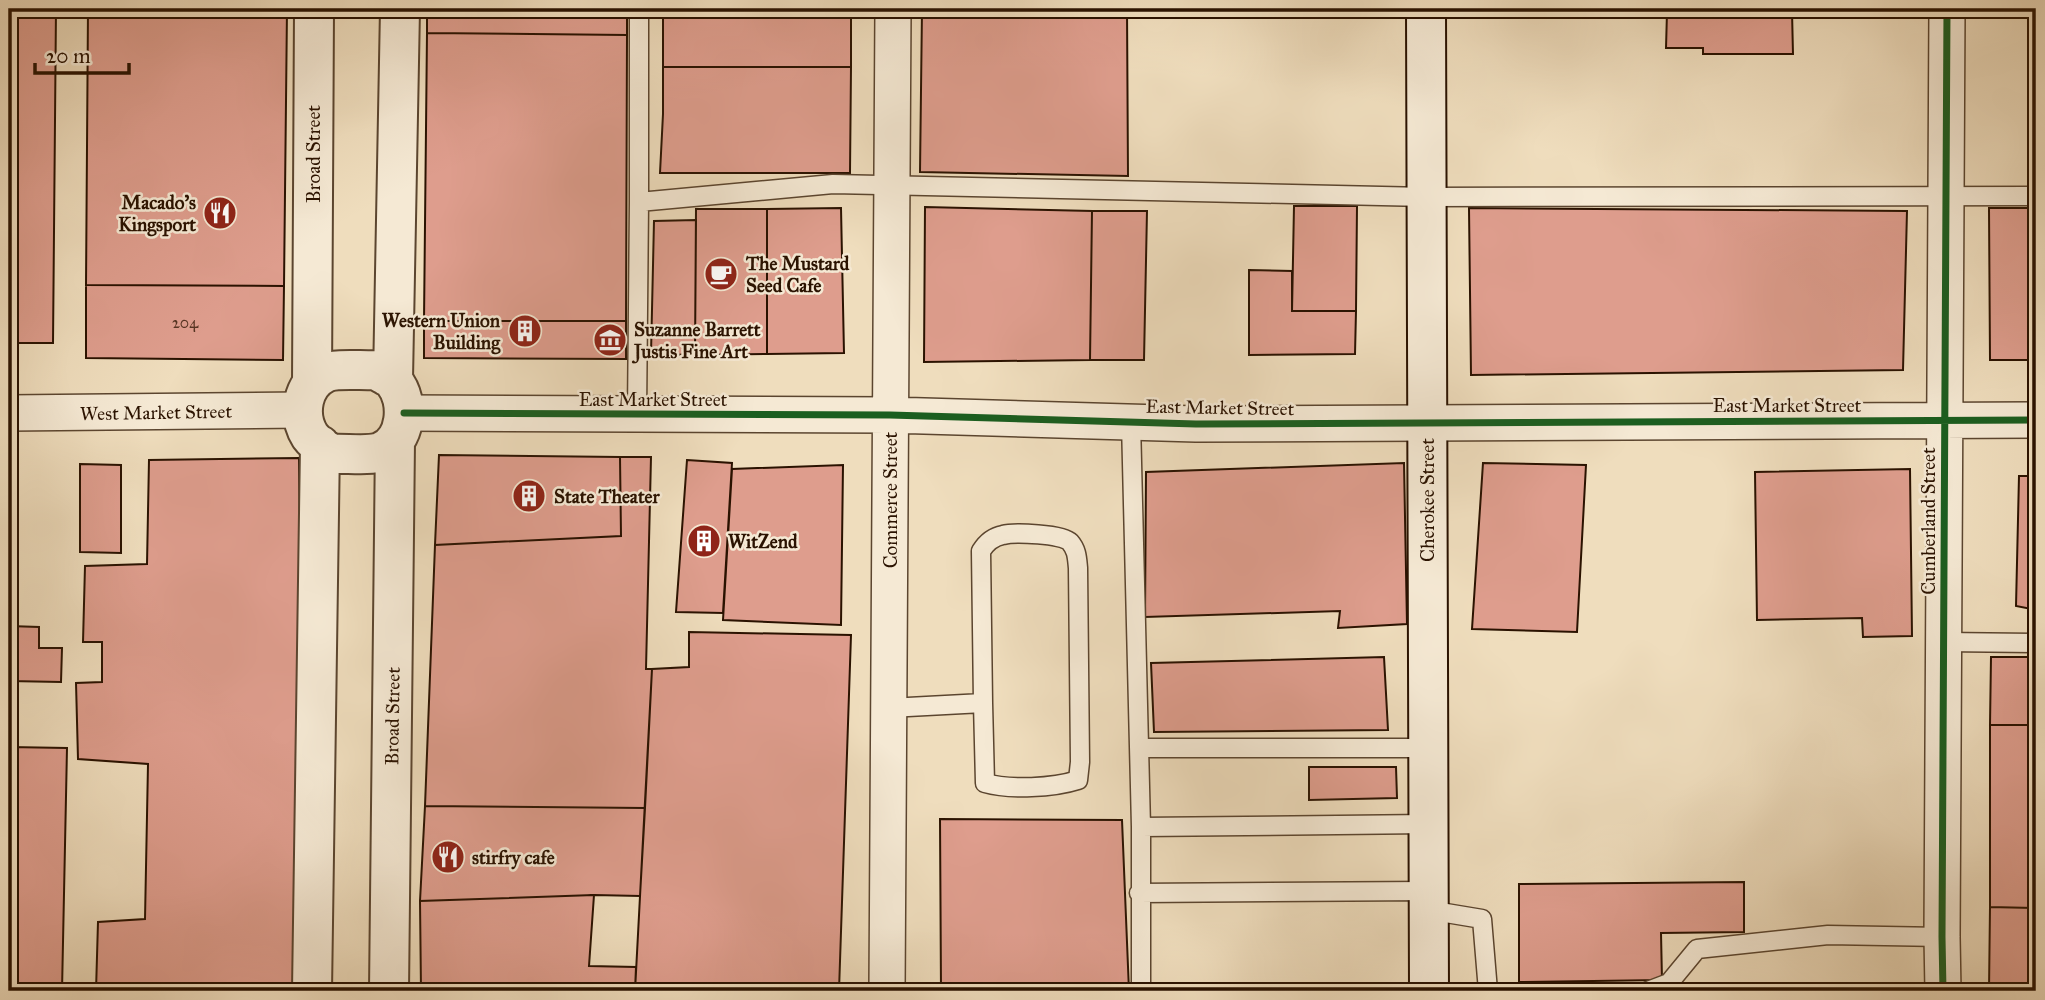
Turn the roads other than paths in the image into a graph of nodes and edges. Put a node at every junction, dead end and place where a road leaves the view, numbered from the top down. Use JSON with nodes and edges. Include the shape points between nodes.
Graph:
{"nodes":[{"id":1,"x":314,"y":9,"type":"edge"},
{"id":2,"x":400,"y":9,"type":"edge"},
{"id":3,"x":639,"y":9,"type":"edge"},
{"id":4,"x":893,"y":9,"type":"edge"},
{"id":5,"x":1426,"y":9,"type":"edge"},
{"id":6,"x":1947,"y":9,"type":"edge"},
{"id":7,"x":892,"y":185,"type":"junction"},
{"id":8,"x":1946,"y":194,"type":"junction"},
{"id":9,"x":2036,"y":195,"type":"edge"},
{"id":10,"x":1426,"y":197,"type":"junction"},
{"id":11,"x":639,"y":202,"type":"junction"},
{"id":12,"x":307,"y":396,"type":"junction"},
{"id":13,"x":397,"y":411,"type":"junction"},
{"id":14,"x":9,"y":413,"type":"edge"},
{"id":15,"x":637,"y":415,"type":"junction"},
{"id":16,"x":890,"y":415,"type":"junction"},
{"id":17,"x":1945,"y":420,"type":"junction"},
{"id":18,"x":2036,"y":420,"type":"edge"},
{"id":19,"x":1131,"y":422,"type":"junction"},
{"id":20,"x":1427,"y":424,"type":"junction"},
{"id":21,"x":320,"y":445,"type":"junction"},
{"id":22,"x":1943,"y":642,"type":"junction"},
{"id":23,"x":2036,"y":643,"type":"edge"},
{"id":24,"x":983,"y":703,"type":"junction"},
{"id":25,"x":889,"y":708,"type":"junction"},
{"id":26,"x":1139,"y":748,"type":"junction"},
{"id":27,"x":1428,"y":748,"type":"junction"},
{"id":28,"x":1428,"y":824,"type":"junction"},
{"id":29,"x":1140,"y":827,"type":"junction"},
{"id":30,"x":1139,"y":893,"type":"junction"},
{"id":31,"x":1429,"y":900,"type":"junction"},
{"id":32,"x":1942,"y":937,"type":"junction"},
{"id":33,"x":312,"y":991,"type":"edge"},
{"id":34,"x":389,"y":991,"type":"edge"},
{"id":35,"x":887,"y":991,"type":"edge"},
{"id":36,"x":1141,"y":991,"type":"edge"},
{"id":37,"x":1429,"y":991,"type":"edge"},
{"id":38,"x":1488,"y":991,"type":"edge"},
{"id":39,"x":1648,"y":991,"type":"edge"},
{"id":40,"x":1943,"y":991,"type":"edge"}],
"edges":[{"from":1,"to":12,"type":"street","name":"Broad Street"},
{"from":2,"to":13,"type":"street","name":"Broad Street"},
{"from":3,"to":11,"type":"lane"},
{"from":4,"to":7,"type":"street","name":"Commerce Street"},
{"from":5,"to":10,"type":"street","name":"Cherokee Street"},
{"from":6,"to":8,"type":"street","name":"Cumberland Street"},
{"from":7,"to":10,"type":"lane"},
{"from":7,"to":11,"type":"lane","via":[[833,184]]},
{"from":7,"to":16,"type":"street","name":"Commerce Street"},
{"from":8,"to":9,"type":"lane"},
{"from":8,"to":10,"type":"lane"},
{"from":8,"to":17,"type":"street","name":"Cumberland Street"},
{"from":10,"to":20,"type":"street","name":"Cherokee Street"},
{"from":11,"to":15,"type":"lane"},
{"from":12,"to":13,"type":"street","via":[[327,372],[376,370]]},
{"from":12,"to":14,"type":"street","name":"West Market Street"},
{"from":12,"to":21,"type":"street","via":[[305,425]]},
{"from":13,"to":15,"type":"street","name":"East Market Street"},
{"from":13,"to":21,"type":"street","via":[[380,452],[331,454]]},
{"from":13,"to":34,"type":"street","name":"Broad Street"},
{"from":15,"to":16,"type":"street","name":"East Market Street"},
{"from":16,"to":19,"type":"street","name":"East Market Street"},
{"from":16,"to":25,"type":"street","name":"Commerce Street"},
{"from":17,"to":18,"type":"street","name":"East Market Street"},
{"from":17,"to":20,"type":"street","name":"East Market Street"},
{"from":17,"to":22,"type":"street","name":"Cumberland Street"},
{"from":19,"to":20,"type":"street","name":"East Market Street"},
{"from":19,"to":26,"type":"lane"},
{"from":20,"to":27,"type":"street","name":"Cherokee Street"},
{"from":21,"to":33,"type":"street"},
{"from":22,"to":23,"type":"lane"},
{"from":22,"to":32,"type":"street","name":"Cumberland Street"},
{"from":24,"to":24,"type":"lane","via":[[981,551],[988,541],[1003,535],[1068,540],[1077,554],[1078,780],[1063,785],[985,783]]},
{"from":24,"to":25,"type":"lane"},
{"from":25,"to":35,"type":"street","name":"Commerce Street"},
{"from":26,"to":27,"type":"lane"},
{"from":26,"to":29,"type":"lane"},
{"from":27,"to":28,"type":"street","name":"Cherokee Street"},
{"from":28,"to":29,"type":"lane"},
{"from":28,"to":31,"type":"street","name":"Cherokee Street"},
{"from":29,"to":30,"type":"lane"},
{"from":30,"to":31,"type":"lane"},
{"from":30,"to":36,"type":"lane"},
{"from":31,"to":37,"type":"street","name":"Cherokee Street"},
{"from":31,"to":38,"type":"lane","via":[[1482,919]]},
{"from":32,"to":39,"type":"lane","via":[[1828,935],[1697,949],[1669,983]]},
{"from":32,"to":40,"type":"street","name":"Cumberland Street"}]}
